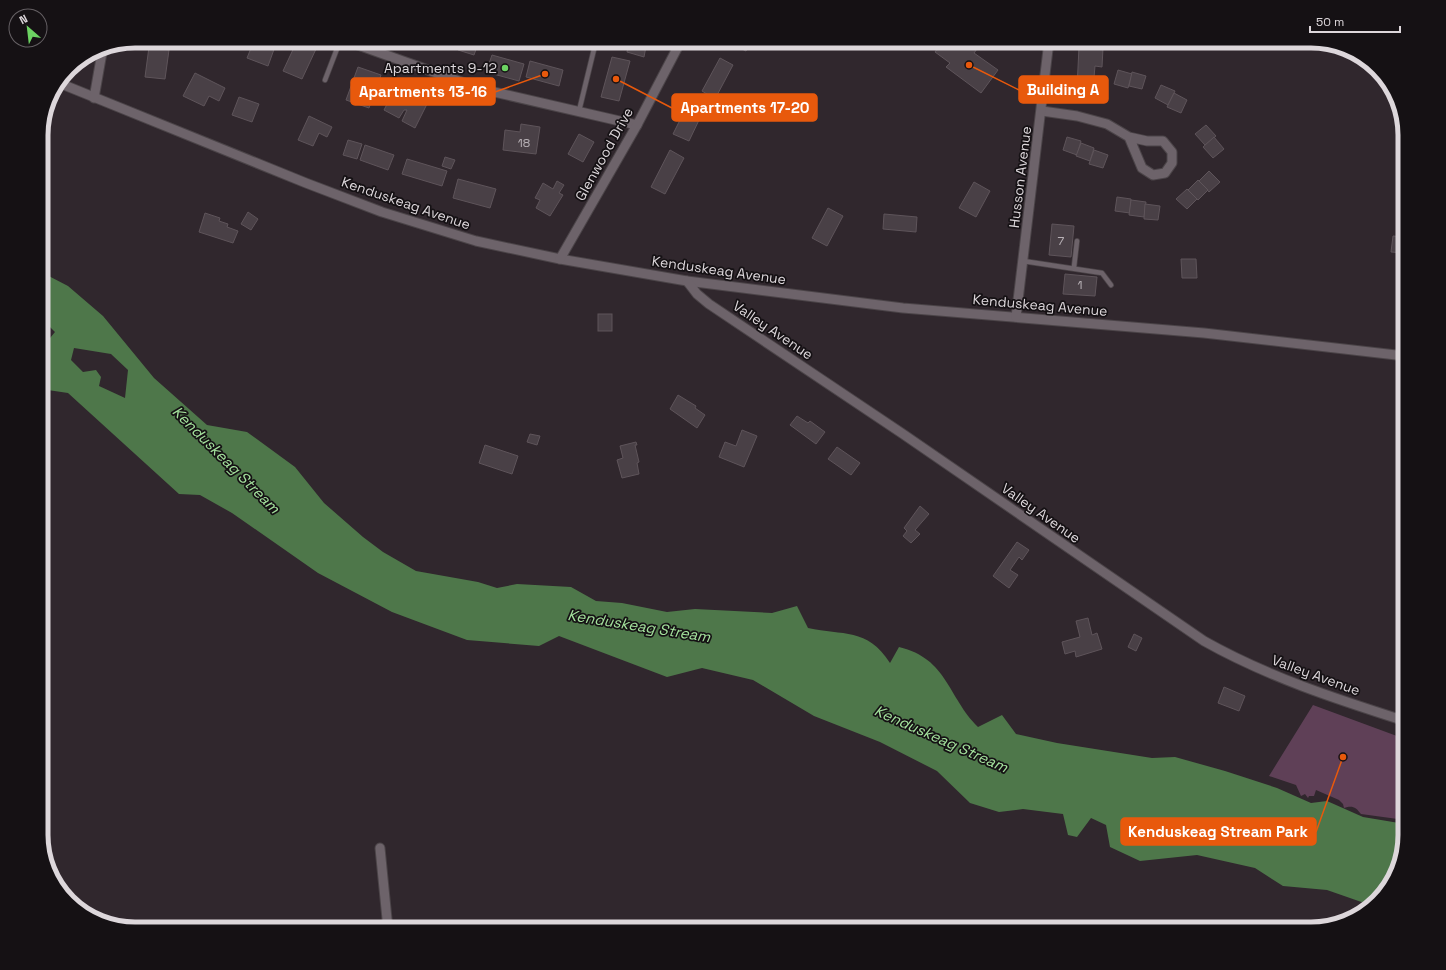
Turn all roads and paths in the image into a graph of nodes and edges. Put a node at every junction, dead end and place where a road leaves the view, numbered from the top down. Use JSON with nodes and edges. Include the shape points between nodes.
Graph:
{"nodes":[{"id":1,"x":337,"y":48,"type":"edge"},
{"id":2,"x":367,"y":48,"type":"edge"},
{"id":3,"x":594,"y":48,"type":"edge"},
{"id":4,"x":677,"y":48,"type":"edge"},
{"id":5,"x":1048,"y":48,"type":"edge"},
{"id":6,"x":102,"y":55,"type":"edge"},
{"id":7,"x":325,"y":80,"type":"dead end"},
{"id":8,"x":64,"y":85,"type":"edge"},
{"id":9,"x":94,"y":98,"type":"junction"},
{"id":10,"x":579,"y":111,"type":"junction"},
{"id":11,"x":1042,"y":111,"type":"junction"},
{"id":12,"x":637,"y":125,"type":"junction"},
{"id":13,"x":1129,"y":137,"type":"junction"},
{"id":14,"x":1077,"y":241,"type":"dead end"},
{"id":15,"x":560,"y":259,"type":"junction"},
{"id":16,"x":1023,"y":261,"type":"junction"},
{"id":17,"x":1074,"y":268,"type":"junction"},
{"id":18,"x":687,"y":282,"type":"junction"},
{"id":19,"x":1111,"y":285,"type":"dead end"},
{"id":20,"x":1016,"y":317,"type":"junction"},
{"id":21,"x":1398,"y":355,"type":"edge"},
{"id":22,"x":1398,"y":719,"type":"edge"},
{"id":23,"x":380,"y":848,"type":"dead end"},
{"id":24,"x":387,"y":922,"type":"edge"}],
"edges":[{"from":1,"to":7,"type":"lane"},
{"from":2,"to":10,"type":"street","via":[[481,89]]},
{"from":3,"to":10,"type":"lane"},
{"from":4,"to":12,"type":"street","name":"Glenwood Drive"},
{"from":5,"to":11,"type":"street","name":"Husson Avenue"},
{"from":6,"to":9,"type":"street"},
{"from":8,"to":9,"type":"street","name":"Kenduskeag Avenue"},
{"from":9,"to":15,"type":"street","name":"Kenduskeag Avenue","via":[[382,212],[476,241]]},
{"from":10,"to":12,"type":"street"},
{"from":11,"to":13,"type":"street","via":[[1107,124]]},
{"from":11,"to":16,"type":"street","name":"Husson Avenue"},
{"from":12,"to":15,"type":"street","name":"Glenwood Drive"},
{"from":13,"to":13,"type":"street","via":[[1142,168],[1153,175],[1165,173],[1172,163],[1172,152],[1163,141]]},
{"from":14,"to":17,"type":"lane"},
{"from":15,"to":18,"type":"street","name":"Kenduskeag Avenue"},
{"from":16,"to":17,"type":"lane"},
{"from":16,"to":20,"type":"street","name":"Husson Avenue"},
{"from":17,"to":19,"type":"lane","via":[[1102,273]]},
{"from":18,"to":20,"type":"street","name":"Kenduskeag Avenue","via":[[903,308]]},
{"from":18,"to":22,"type":"street","name":"Valley Avenue","via":[[709,304],[1204,641],[1286,680]]},
{"from":20,"to":21,"type":"street","name":"Kenduskeag Avenue","via":[[1204,333]]},
{"from":23,"to":24,"type":"street"}]}
